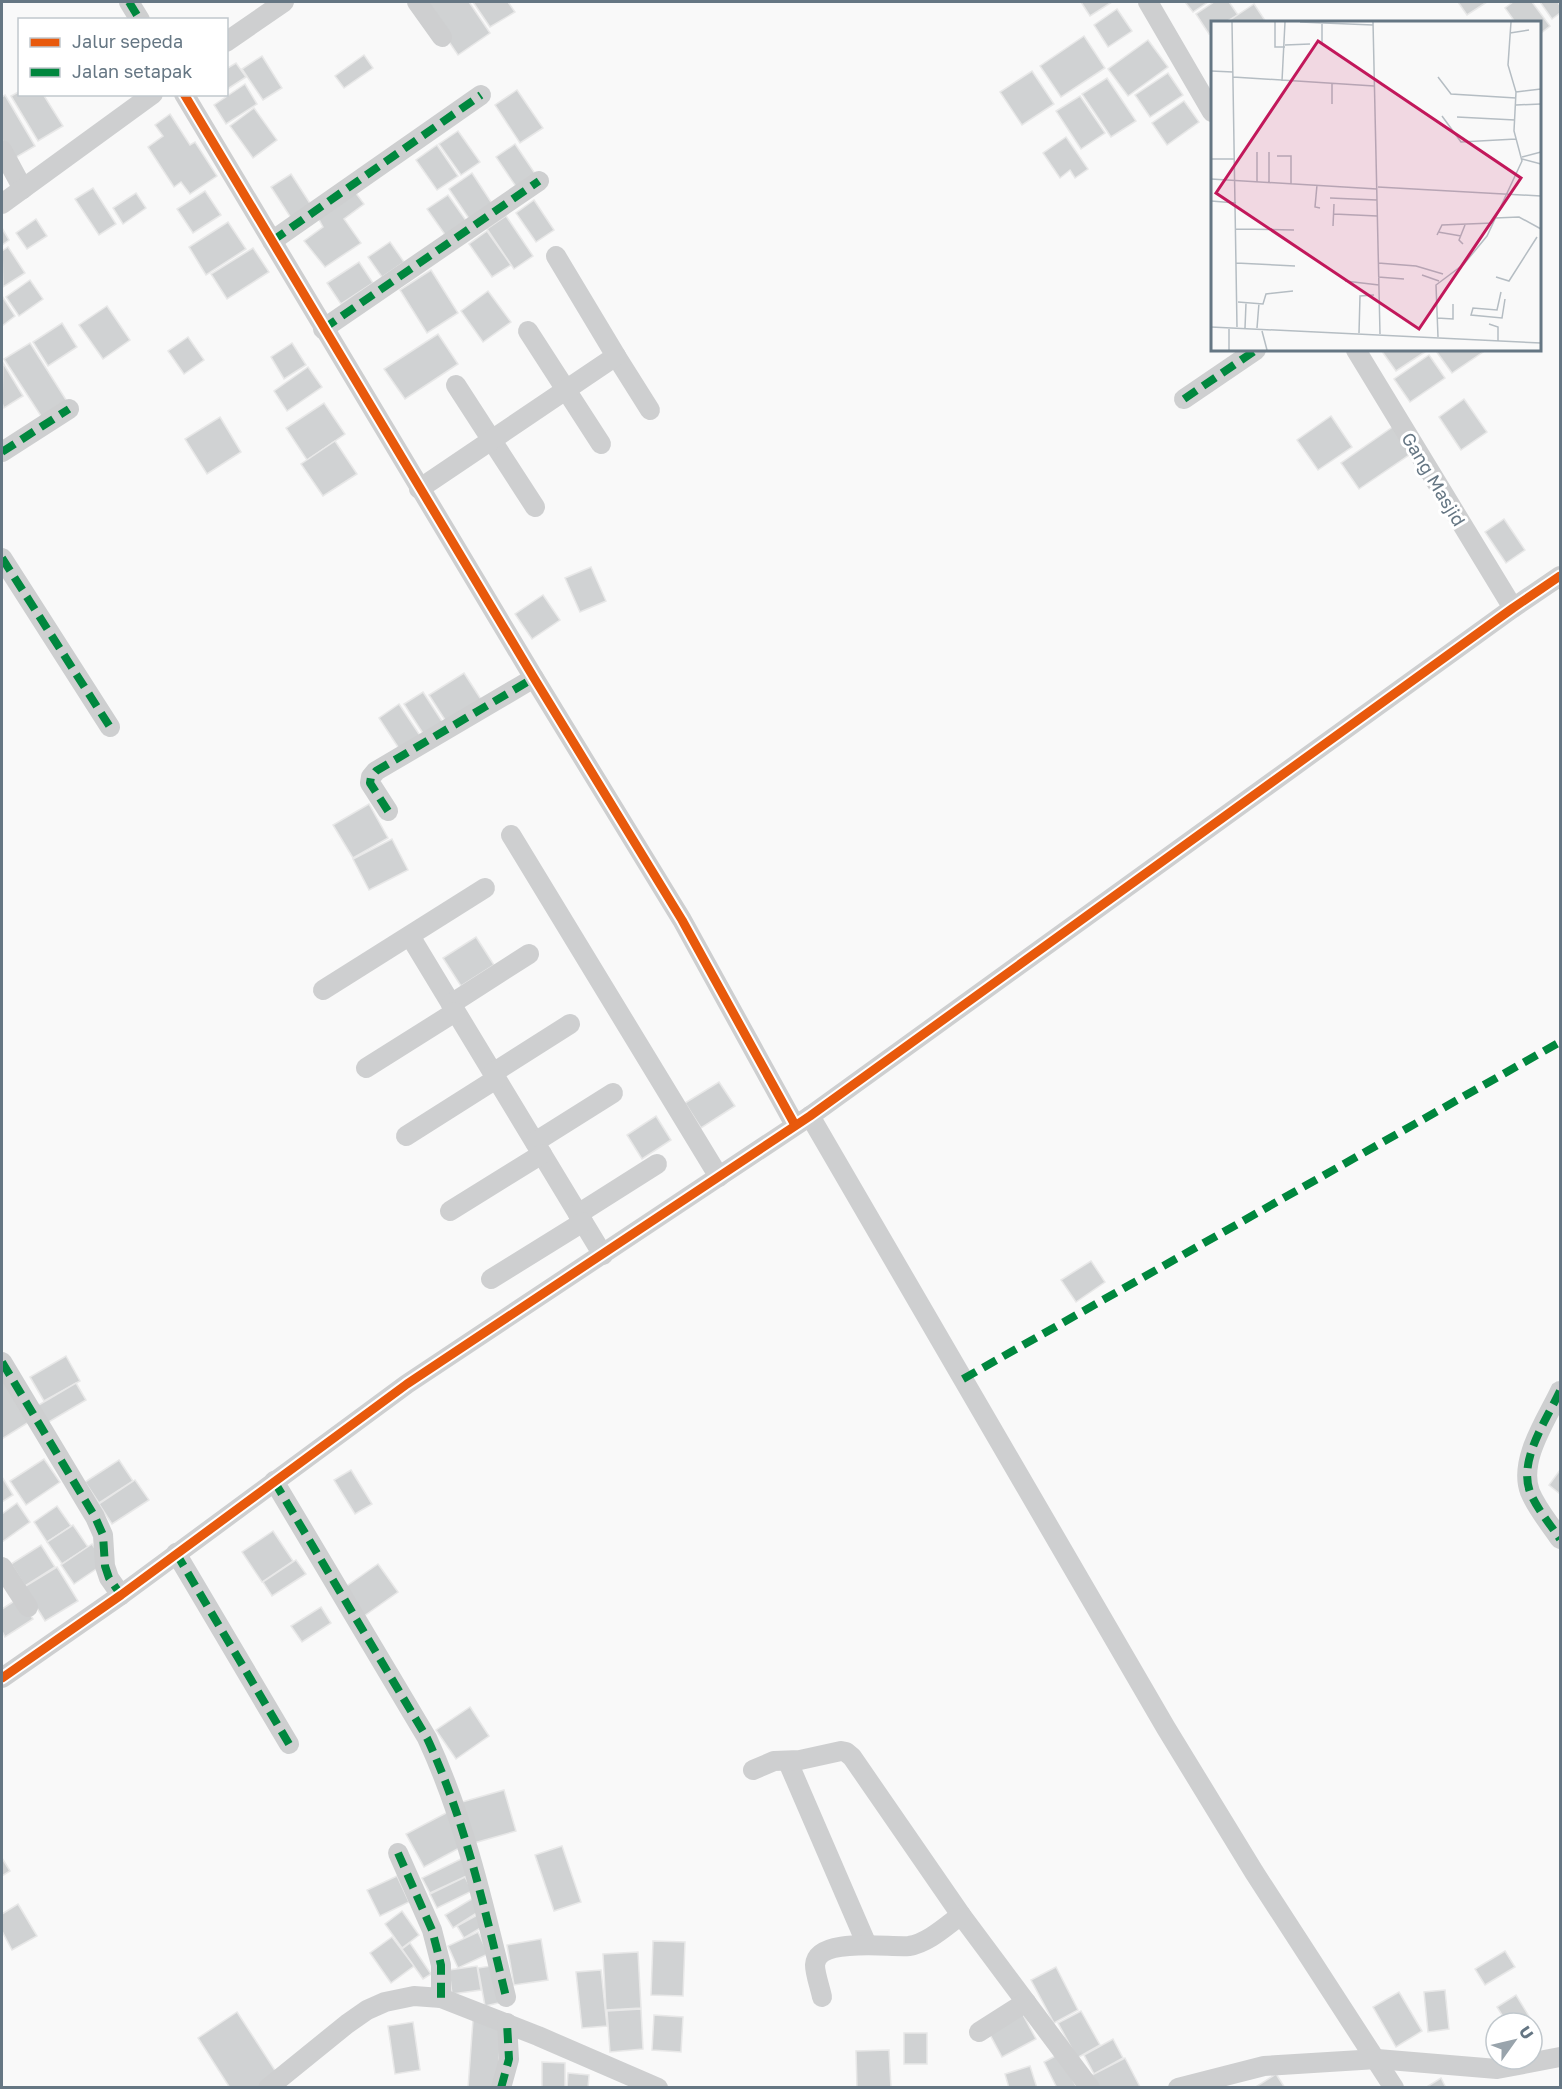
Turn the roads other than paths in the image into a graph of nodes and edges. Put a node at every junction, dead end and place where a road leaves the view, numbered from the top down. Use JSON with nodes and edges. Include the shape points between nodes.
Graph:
{"nodes":[{"id":1,"x":129,"y":2,"type":"edge"},
{"id":2,"x":284,"y":2,"type":"edge"},
{"id":3,"x":417,"y":2,"type":"edge"},
{"id":4,"x":1148,"y":2,"type":"edge"},
{"id":5,"x":139,"y":18,"type":"edge"},
{"id":6,"x":442,"y":37,"type":"dead end"},
{"id":7,"x":228,"y":41,"type":"edge"},
{"id":8,"x":481,"y":95,"type":"dead end"},
{"id":9,"x":150,"y":96,"type":"edge"},
{"id":10,"x":185,"y":96,"type":"edge"},
{"id":11,"x":1211,"y":110,"type":"edge"},
{"id":12,"x":2,"y":150,"type":"edge"},
{"id":13,"x":539,"y":181,"type":"dead end"},
{"id":14,"x":23,"y":189,"type":"junction"},
{"id":15,"x":2,"y":204,"type":"edge"},
{"id":16,"x":272,"y":242,"type":"junction"},
{"id":17,"x":556,"y":256,"type":"dead end"},
{"id":18,"x":323,"y":329,"type":"junction"},
{"id":19,"x":528,"y":331,"type":"dead end"},
{"id":20,"x":1255,"y":351,"type":"edge"},
{"id":21,"x":1357,"y":351,"type":"edge"},
{"id":22,"x":616,"y":356,"type":"junction"},
{"id":23,"x":456,"y":385,"type":"dead end"},
{"id":24,"x":566,"y":389,"type":"junction"},
{"id":25,"x":1184,"y":399,"type":"dead end"},
{"id":26,"x":69,"y":408,"type":"dead end"},
{"id":27,"x":651,"y":410,"type":"dead end"},
{"id":28,"x":492,"y":440,"type":"junction"},
{"id":29,"x":601,"y":444,"type":"dead end"},
{"id":30,"x":2,"y":452,"type":"edge"},
{"id":31,"x":419,"y":489,"type":"junction"},
{"id":32,"x":535,"y":507,"type":"dead end"},
{"id":33,"x":2,"y":558,"type":"edge"},
{"id":34,"x":1560,"y":576,"type":"edge"},
{"id":35,"x":1511,"y":605,"type":"junction"},
{"id":36,"x":534,"y":678,"type":"junction"},
{"id":37,"x":110,"y":728,"type":"dead end"},
{"id":38,"x":388,"y":812,"type":"dead end"},
{"id":39,"x":511,"y":835,"type":"dead end"},
{"id":40,"x":485,"y":888,"type":"dead end"},
{"id":41,"x":410,"y":936,"type":"junction"},
{"id":42,"x":530,"y":954,"type":"dead end"},
{"id":43,"x":323,"y":990,"type":"dead end"},
{"id":44,"x":453,"y":1008,"type":"junction"},
{"id":45,"x":570,"y":1024,"type":"dead end"},
{"id":46,"x":366,"y":1068,"type":"dead end"},
{"id":47,"x":494,"y":1076,"type":"junction"},
{"id":48,"x":613,"y":1093,"type":"dead end"},
{"id":49,"x":803,"y":1120,"type":"junction"},
{"id":50,"x":406,"y":1136,"type":"dead end"},
{"id":51,"x":538,"y":1148,"type":"junction"},
{"id":52,"x":657,"y":1164,"type":"dead end"},
{"id":53,"x":719,"y":1177,"type":"junction"},
{"id":54,"x":450,"y":1211,"type":"dead end"},
{"id":55,"x":580,"y":1218,"type":"junction"},
{"id":56,"x":603,"y":1255,"type":"junction"},
{"id":57,"x":491,"y":1279,"type":"dead end"},
{"id":58,"x":2,"y":1362,"type":"edge"},
{"id":59,"x":1560,"y":1391,"type":"edge"},
{"id":60,"x":1556,"y":1413,"type":"edge"},
{"id":61,"x":274,"y":1481,"type":"junction"},
{"id":62,"x":1560,"y":1539,"type":"edge"},
{"id":63,"x":176,"y":1553,"type":"junction"},
{"id":64,"x":2,"y":1567,"type":"edge"},
{"id":65,"x":122,"y":1595,"type":"junction"},
{"id":66,"x":28,"y":1607,"type":"dead end"},
{"id":67,"x":2,"y":1678,"type":"edge"},
{"id":68,"x":289,"y":1744,"type":"dead end"},
{"id":69,"x":788,"y":1762,"type":"junction"},
{"id":70,"x":753,"y":1770,"type":"dead end"},
{"id":71,"x":398,"y":1853,"type":"dead end"},
{"id":72,"x":961,"y":1915,"type":"junction"},
{"id":73,"x":867,"y":1945,"type":"junction"},
{"id":74,"x":822,"y":1996,"type":"dead end"},
{"id":75,"x":506,"y":1997,"type":"dead end"},
{"id":76,"x":441,"y":1998,"type":"junction"},
{"id":77,"x":1026,"y":2002,"type":"junction"},
{"id":78,"x":507,"y":2023,"type":"junction"},
{"id":79,"x":979,"y":2032,"type":"dead end"},
{"id":80,"x":1560,"y":2057,"type":"edge"},
{"id":81,"x":1373,"y":2059,"type":"junction"},
{"id":82,"x":268,"y":2088,"type":"edge"},
{"id":83,"x":501,"y":2088,"type":"edge"},
{"id":84,"x":658,"y":2088,"type":"edge"},
{"id":85,"x":1090,"y":2088,"type":"edge"},
{"id":86,"x":1178,"y":2088,"type":"edge"},
{"id":87,"x":1394,"y":2088,"type":"edge"}],
"edges":[{"from":1,"to":5,"type":"street"},
{"from":2,"to":7,"type":"street"},
{"from":3,"to":6,"type":"street"},
{"from":4,"to":11,"type":"street"},
{"from":8,"to":16,"type":"street"},
{"from":9,"to":14,"type":"street"},
{"from":10,"to":16,"type":"street"},
{"from":12,"to":14,"type":"street"},
{"from":13,"to":18,"type":"street"},
{"from":14,"to":15,"type":"street"},
{"from":16,"to":18,"type":"street"},
{"from":17,"to":22,"type":"street"},
{"from":18,"to":31,"type":"street"},
{"from":19,"to":24,"type":"street"},
{"from":20,"to":25,"type":"street"},
{"from":21,"to":35,"type":"street","name":"Gang Masjid"},
{"from":22,"to":24,"type":"street"},
{"from":22,"to":27,"type":"street"},
{"from":23,"to":28,"type":"street"},
{"from":24,"to":28,"type":"street"},
{"from":24,"to":29,"type":"street"},
{"from":26,"to":30,"type":"street"},
{"from":28,"to":31,"type":"street"},
{"from":28,"to":32,"type":"street"},
{"from":31,"to":36,"type":"street"},
{"from":33,"to":37,"type":"street"},
{"from":34,"to":35,"type":"street"},
{"from":35,"to":49,"type":"street"},
{"from":36,"to":38,"type":"street","via":[[376,771],[370,783]]},
{"from":36,"to":49,"type":"street"},
{"from":39,"to":53,"type":"street"},
{"from":40,"to":41,"type":"street"},
{"from":41,"to":43,"type":"street"},
{"from":41,"to":44,"type":"street"},
{"from":42,"to":44,"type":"street"},
{"from":44,"to":46,"type":"street"},
{"from":44,"to":47,"type":"street"},
{"from":45,"to":47,"type":"street"},
{"from":47,"to":50,"type":"street"},
{"from":47,"to":51,"type":"street"},
{"from":48,"to":51,"type":"street"},
{"from":49,"to":53,"type":"street"},
{"from":49,"to":81,"type":"street","via":[[1166,1728]]},
{"from":51,"to":54,"type":"street"},
{"from":51,"to":55,"type":"street"},
{"from":52,"to":55,"type":"street"},
{"from":53,"to":56,"type":"street"},
{"from":55,"to":56,"type":"street"},
{"from":55,"to":57,"type":"street"},
{"from":56,"to":61,"type":"street","via":[[407,1384]]},
{"from":58,"to":65,"type":"street","via":[[94,1517],[103,1535],[107,1572]]},
{"from":59,"to":60,"type":"street"},
{"from":60,"to":62,"type":"street","via":[[1530,1455],[1527,1476],[1539,1509]]},
{"from":61,"to":63,"type":"street"},
{"from":61,"to":75,"type":"street","via":[[427,1738],[454,1802]]},
{"from":63,"to":65,"type":"street"},
{"from":63,"to":68,"type":"street"},
{"from":64,"to":66,"type":"street"},
{"from":65,"to":67,"type":"street"},
{"from":69,"to":70,"type":"street","via":[[774,1761]]},
{"from":69,"to":72,"type":"street","via":[[841,1751],[852,1757]]},
{"from":69,"to":73,"type":"street"},
{"from":71,"to":76,"type":"street","via":[[432,1930],[441,1965]]},
{"from":72,"to":73,"type":"street","via":[[915,1944]]},
{"from":72,"to":77,"type":"street"},
{"from":73,"to":74,"type":"street","via":[[825,1950],[818,1956],[815,1965]]},
{"from":76,"to":78,"type":"street"},
{"from":76,"to":82,"type":"street","via":[[399,1998],[368,2010]]},
{"from":77,"to":79,"type":"street"},
{"from":77,"to":85,"type":"street"},
{"from":78,"to":83,"type":"street","via":[[509,2059]]},
{"from":78,"to":84,"type":"street"},
{"from":80,"to":81,"type":"street","via":[[1497,2069]]},
{"from":81,"to":86,"type":"street","via":[[1264,2066]]},
{"from":81,"to":87,"type":"street"}]}
